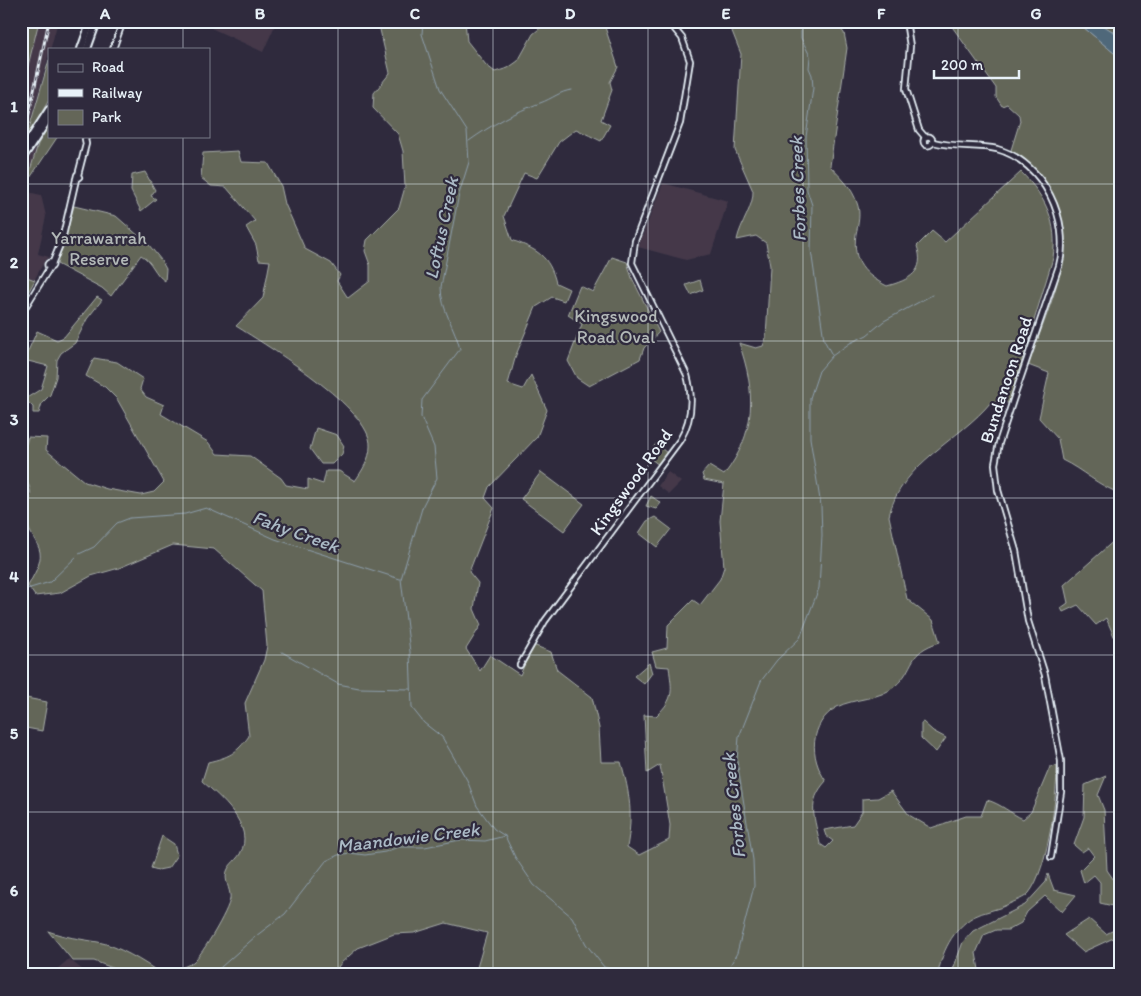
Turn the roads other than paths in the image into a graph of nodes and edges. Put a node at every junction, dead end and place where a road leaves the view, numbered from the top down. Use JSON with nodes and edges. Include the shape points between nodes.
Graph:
{"nodes":[{"id":1,"x":94,"y":21,"type":"edge"},
{"id":2,"x":123,"y":21,"type":"edge"},
{"id":3,"x":668,"y":21,"type":"edge"},
{"id":4,"x":906,"y":21,"type":"edge"},
{"id":5,"x":81,"y":48,"type":"edge"},
{"id":6,"x":87,"y":48,"type":"edge"},
{"id":7,"x":113,"y":48,"type":"edge"},
{"id":8,"x":48,"y":112,"type":"edge"},
{"id":9,"x":48,"y":120,"type":"edge"},
{"id":10,"x":87,"y":138,"type":"edge"},
{"id":11,"x":22,"y":152,"type":"edge"},
{"id":12,"x":21,"y":160,"type":"edge"},
{"id":13,"x":21,"y":314,"type":"edge"},
{"id":14,"x":520,"y":665,"type":"dead end"},
{"id":15,"x":1051,"y":857,"type":"dead end"}],
"edges":[{"from":1,"to":5,"type":"highway"},
{"from":1,"to":6,"type":"highway"},
{"from":2,"to":7,"type":"street"},
{"from":3,"to":14,"type":"street","name":"Kingswood Road","via":[[682,38],[690,61],[680,123],[635,241],[632,264],[686,375],[690,394],[689,418],[680,440],[545,621]]},
{"from":4,"to":15,"type":"street","name":"Bundanoon Road","via":[[910,46],[906,89],[919,130],[933,142],[949,147],[994,148],[1014,156],[1048,191],[1062,224],[1061,260],[1001,437],[995,464],[1000,498],[1016,551],[1028,621],[1047,683],[1061,761],[1061,792]]},
{"from":8,"to":11,"type":"highway"},
{"from":9,"to":12,"type":"highway"},
{"from":10,"to":13,"type":"street","via":[[62,240]]}]}
